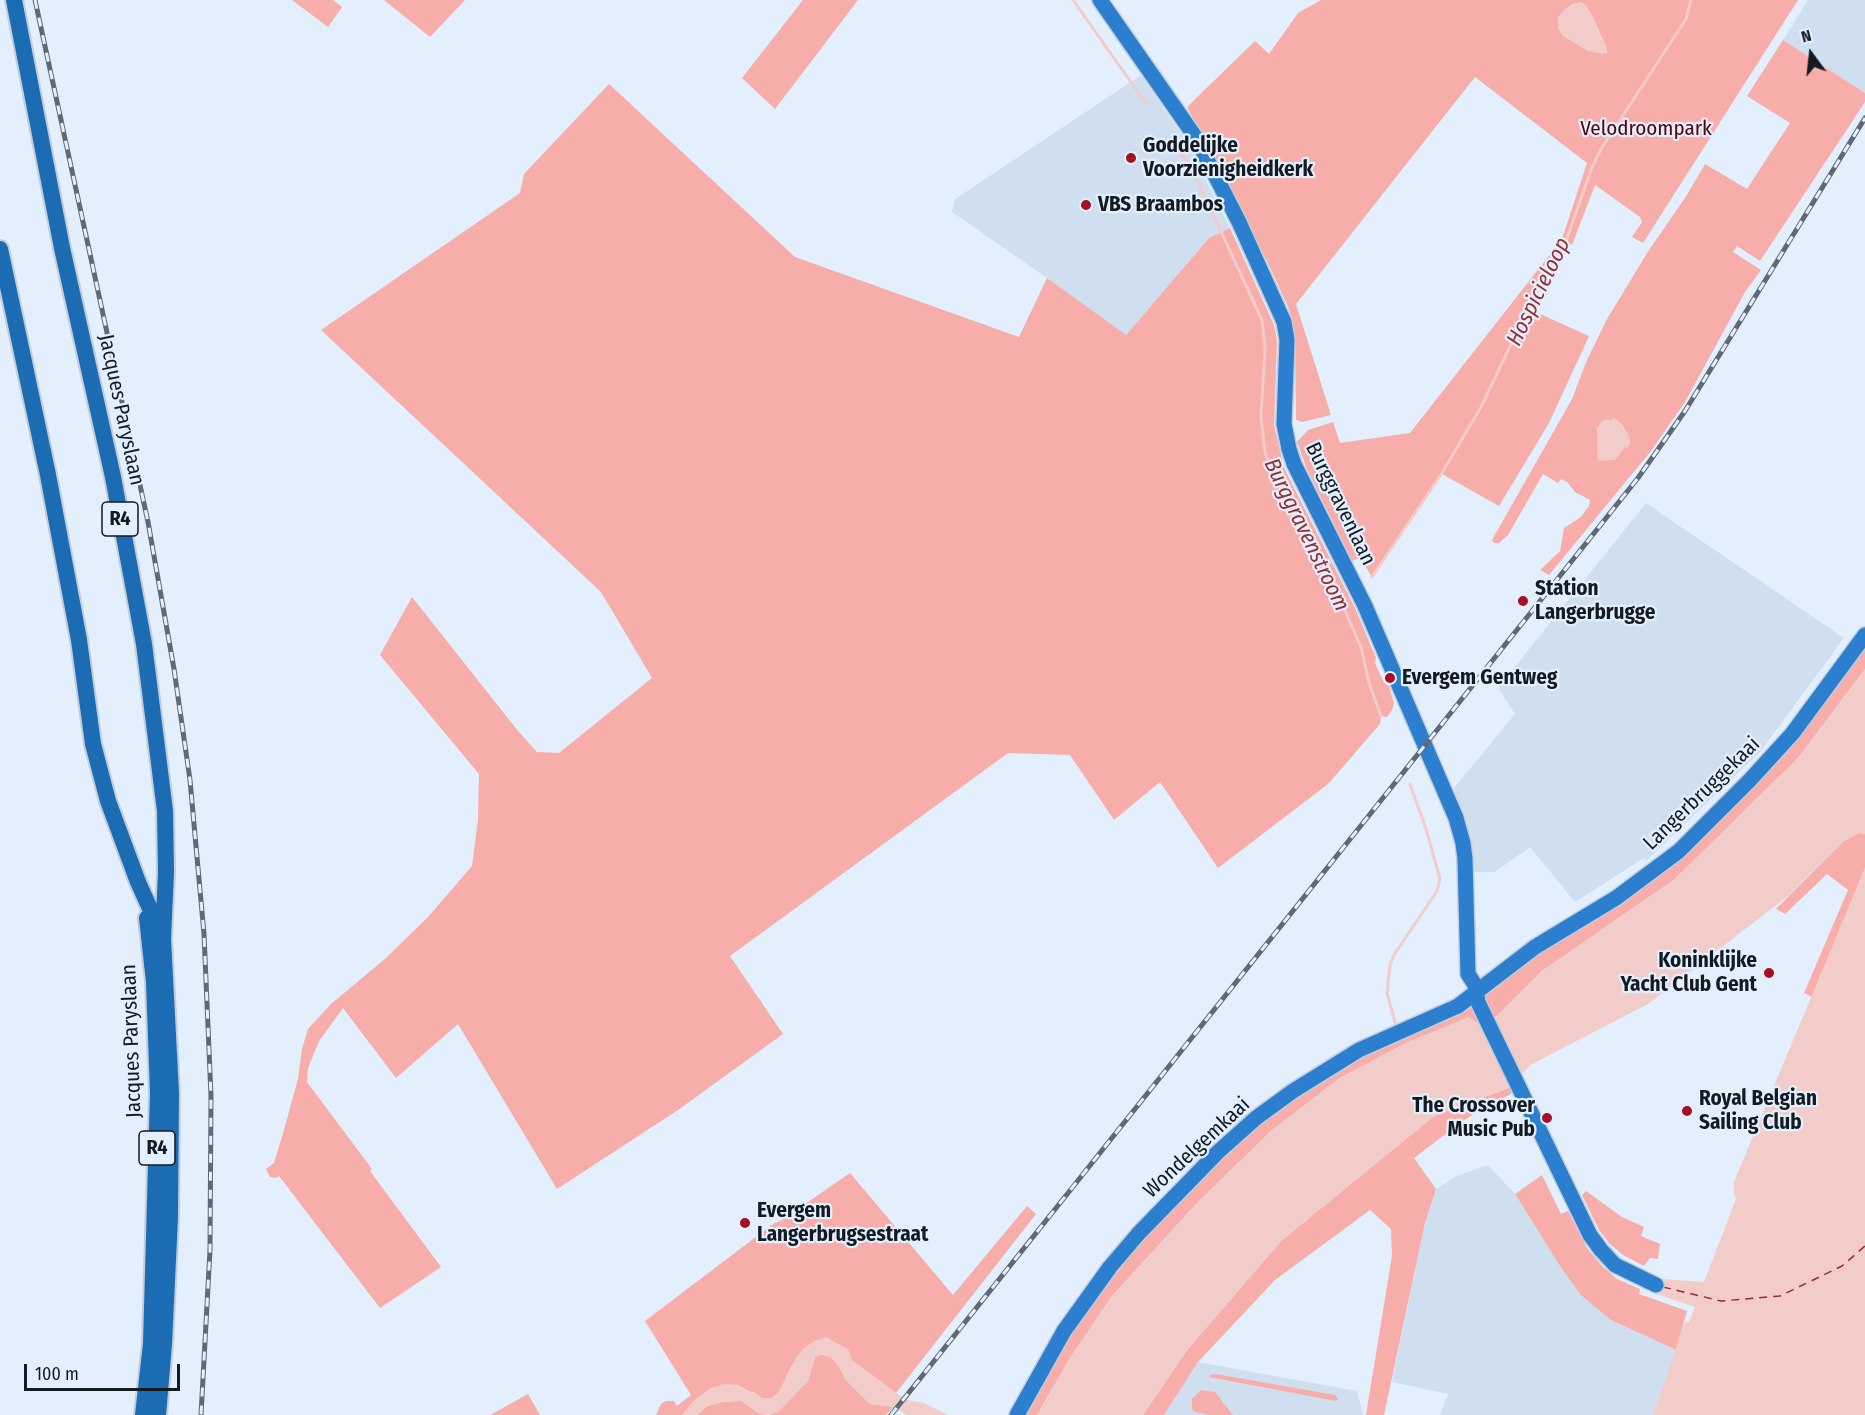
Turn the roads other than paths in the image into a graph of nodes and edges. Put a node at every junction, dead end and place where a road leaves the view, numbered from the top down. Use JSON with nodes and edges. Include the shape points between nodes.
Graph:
{"nodes":[{"id":1,"x":14,"y":0,"type":"edge"},
{"id":2,"x":1100,"y":0,"type":"edge"},
{"id":3,"x":0,"y":249,"type":"edge"},
{"id":4,"x":1865,"y":635,"type":"edge"},
{"id":5,"x":138,"y":882,"type":"junction"},
{"id":6,"x":163,"y":939,"type":"junction"},
{"id":7,"x":1478,"y":992,"type":"junction"},
{"id":8,"x":1656,"y":1285,"type":"dead end"},
{"id":9,"x":143,"y":1415,"type":"edge"},
{"id":10,"x":158,"y":1415,"type":"edge"},
{"id":11,"x":1017,"y":1415,"type":"edge"}],
"edges":[{"from":1,"to":6,"type":"highway","name":"Jacques Paryslaan","number":"R4","via":[[144,644],[165,811]]},
{"from":2,"to":7,"type":"main road","name":"Burggravenlaan","via":[[1196,138],[1284,322],[1284,424],[1294,464],[1365,606],[1456,818],[1466,870],[1466,960],[1468,974]]},
{"from":3,"to":5,"type":"highway","name":"Jacques Paryslaan","number":"R4","via":[[48,475],[93,744],[108,801]]},
{"from":4,"to":7,"type":"main road","name":"Langerbruggekaai","via":[[1784,742],[1679,851],[1616,897],[1535,947]]},
{"from":5,"to":6,"type":"highway","name":"Jacques Paryslaan","number":"R4"},
{"from":5,"to":9,"type":"highway","name":"Jacques Paryslaan","number":"R4","via":[[149,928],[158,1093],[153,1302]]},
{"from":6,"to":10,"type":"highway","name":"Jacques Paryslaan","number":"R4","via":[[171,1093],[170,1217]]},
{"from":7,"to":8,"type":"main road","name":"Burggravenlaan","via":[[1478,1002],[1590,1235],[1615,1265]]},
{"from":7,"to":11,"type":"main road","name":"Wondelgemkaai","via":[[1458,1006],[1328,1068],[1256,1118],[1139,1233],[1110,1268],[1064,1331]]}]}
